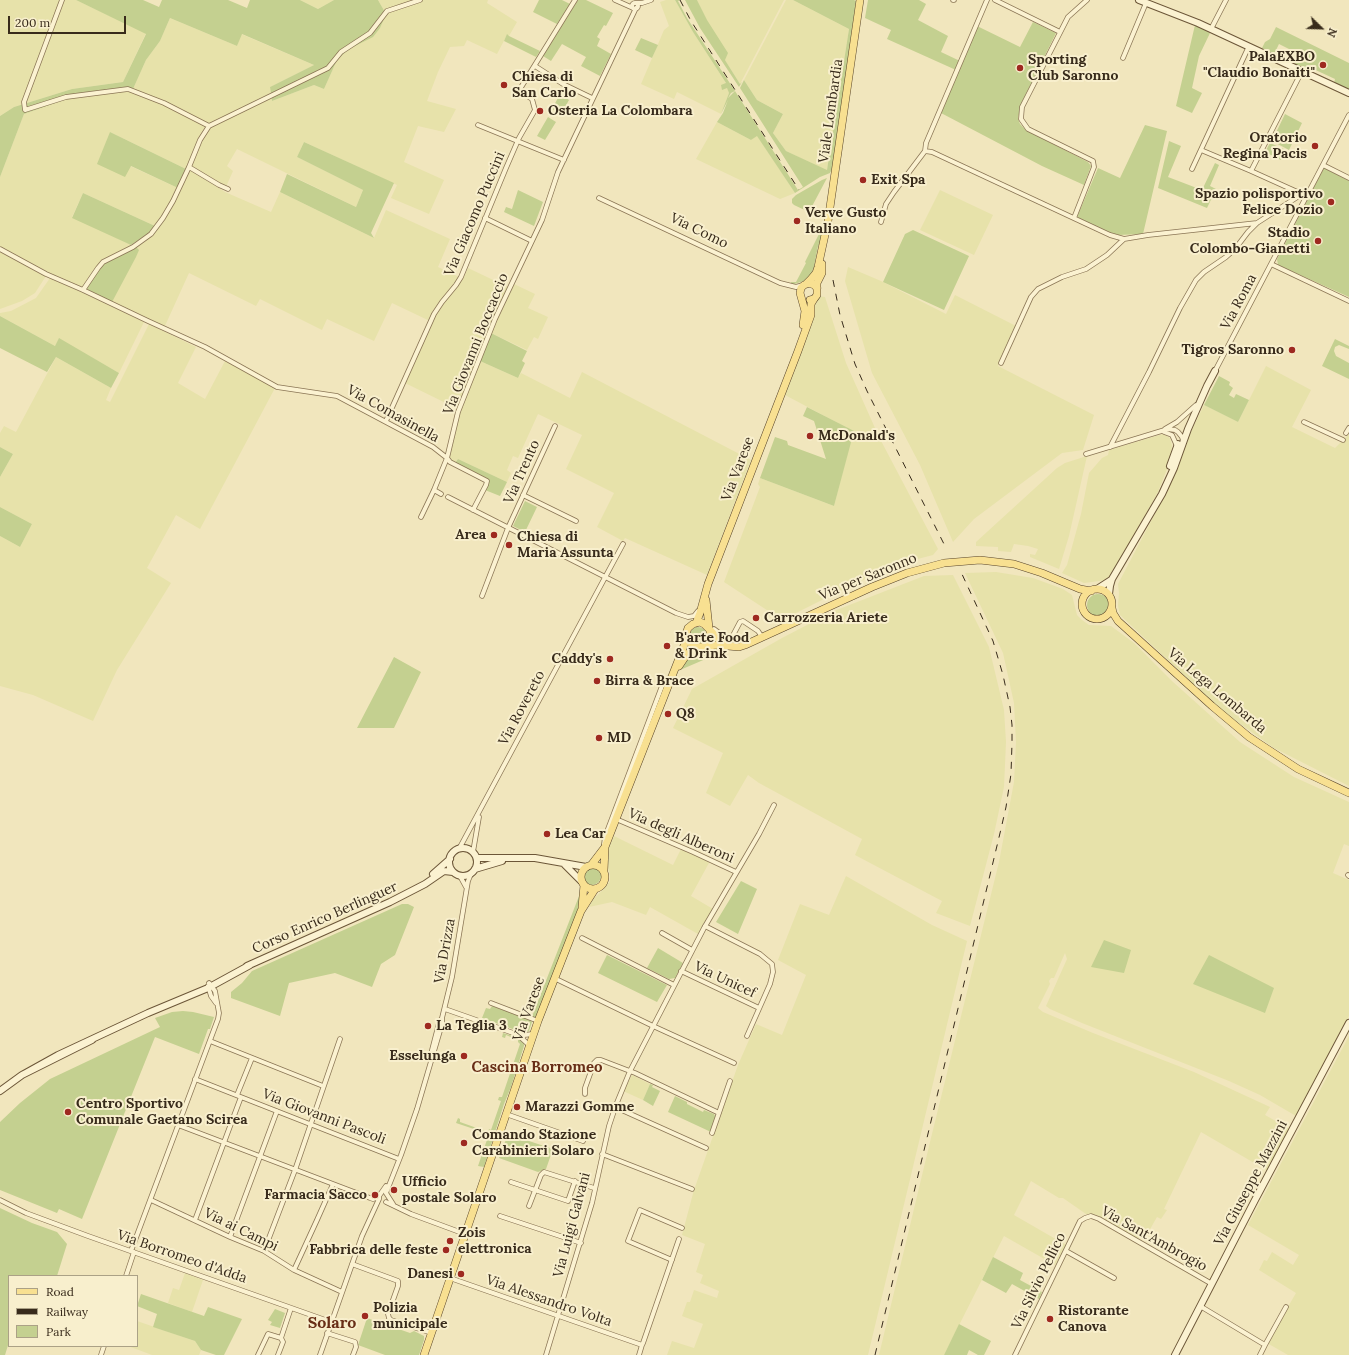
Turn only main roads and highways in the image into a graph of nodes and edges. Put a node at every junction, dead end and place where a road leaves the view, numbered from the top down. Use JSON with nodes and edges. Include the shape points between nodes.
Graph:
{"nodes":[{"id":1,"x":860,"y":0,"type":"edge"},
{"id":2,"x":826,"y":226,"type":"junction"},
{"id":3,"x":806,"y":284,"type":"junction"},
{"id":4,"x":817,"y":288,"type":"junction"},
{"id":5,"x":801,"y":295,"type":"junction"},
{"id":6,"x":814,"y":298,"type":"junction"},
{"id":7,"x":793,"y":364,"type":"junction"},
{"id":8,"x":708,"y":584,"type":"junction"},
{"id":9,"x":1069,"y":584,"type":"junction"},
{"id":10,"x":1094,"y":590,"type":"junction"},
{"id":11,"x":1082,"y":604,"type":"junction"},
{"id":12,"x":1112,"y":608,"type":"junction"},
{"id":13,"x":1102,"y":619,"type":"junction"},
{"id":14,"x":1118,"y":621,"type":"junction"},
{"id":15,"x":693,"y":624,"type":"junction"},
{"id":16,"x":711,"y":629,"type":"junction"},
{"id":17,"x":687,"y":638,"type":"junction"},
{"id":18,"x":727,"y":645,"type":"junction"},
{"id":19,"x":701,"y":646,"type":"junction"},
{"id":20,"x":671,"y":678,"type":"junction"},
{"id":21,"x":1349,"y":792,"type":"edge"},
{"id":22,"x":605,"y":847,"type":"junction"},
{"id":23,"x":589,"y":866,"type":"junction"},
{"id":24,"x":604,"y":870,"type":"junction"},
{"id":25,"x":583,"y":883,"type":"junction"},
{"id":26,"x":595,"y":889,"type":"junction"},
{"id":27,"x":581,"y":911,"type":"junction"},
{"id":28,"x":424,"y":1355,"type":"edge"}],
"edges":[{"from":1,"to":2,"type":"main road","name":"Viale Lombardia"},
{"from":2,"to":3,"type":"main road","name":"Viale Lombardia","via":[[818,268]]},
{"from":2,"to":4,"type":"main road","name":"Viale Lombardia","via":[[822,268]]},
{"from":3,"to":4,"type":"main road","via":[[812,284]]},
{"from":3,"to":5,"type":"main road","via":[[801,288]]},
{"from":4,"to":6,"type":"main road","via":[[817,295]]},
{"from":5,"to":6,"type":"main road","via":[[805,300]]},
{"from":5,"to":7,"type":"main road","name":"Via Varese","via":[[805,318]]},
{"from":6,"to":7,"type":"main road","name":"Via Varese","via":[[811,315]]},
{"from":7,"to":8,"type":"main road","name":"Via Varese"},
{"from":8,"to":15,"type":"main road","name":"Via Varese","via":[[700,613]]},
{"from":8,"to":16,"type":"main road","name":"Via Varese","via":[[706,607]]},
{"from":9,"to":10,"type":"main road","name":"Via per Saronno","via":[[1086,591]]},
{"from":9,"to":11,"type":"main road","via":[[1080,596]]},
{"from":9,"to":18,"type":"main road","name":"Via per Saronno","via":[[1028,568],[1003,562],[969,560],[944,563],[919,569],[872,587],[745,645]]},
{"from":10,"to":11,"type":"main road","via":[[1086,595]]},
{"from":10,"to":12,"type":"main road","via":[[1104,590],[1109,594]]},
{"from":11,"to":13,"type":"main road","via":[[1087,615],[1094,619]]},
{"from":12,"to":13,"type":"main road"},
{"from":12,"to":14,"type":"main road","name":"Via Lega Lombarda"},
{"from":13,"to":14,"type":"main road"},
{"from":14,"to":21,"type":"main road","name":"Via Lega Lombarda","via":[[1249,737],[1298,768]]},
{"from":15,"to":16,"type":"main road","via":[[704,624]]},
{"from":15,"to":17,"type":"main road","via":[[687,632]]},
{"from":16,"to":18,"type":"main road","via":[[719,640]]},
{"from":16,"to":19,"type":"main road","via":[[710,639]]},
{"from":17,"to":19,"type":"main road","via":[[691,644]]},
{"from":17,"to":20,"type":"main road"},
{"from":18,"to":19,"type":"main road","name":"Via per Saronno"},
{"from":19,"to":20,"type":"main road","via":[[687,654]]},
{"from":20,"to":22,"type":"main road"},
{"from":22,"to":23,"type":"main road"},
{"from":22,"to":24,"type":"main road"},
{"from":23,"to":24,"type":"main road","via":[[598,865]]},
{"from":23,"to":25,"type":"main road","via":[[582,873]]},
{"from":24,"to":26,"type":"main road","via":[[604,883]]},
{"from":25,"to":26,"type":"main road"},
{"from":25,"to":27,"type":"main road","name":"Via Varese"},
{"from":26,"to":27,"type":"main road","name":"Via Varese"},
{"from":27,"to":28,"type":"main road","name":"Via Varese","via":[[529,1044]]}]}
